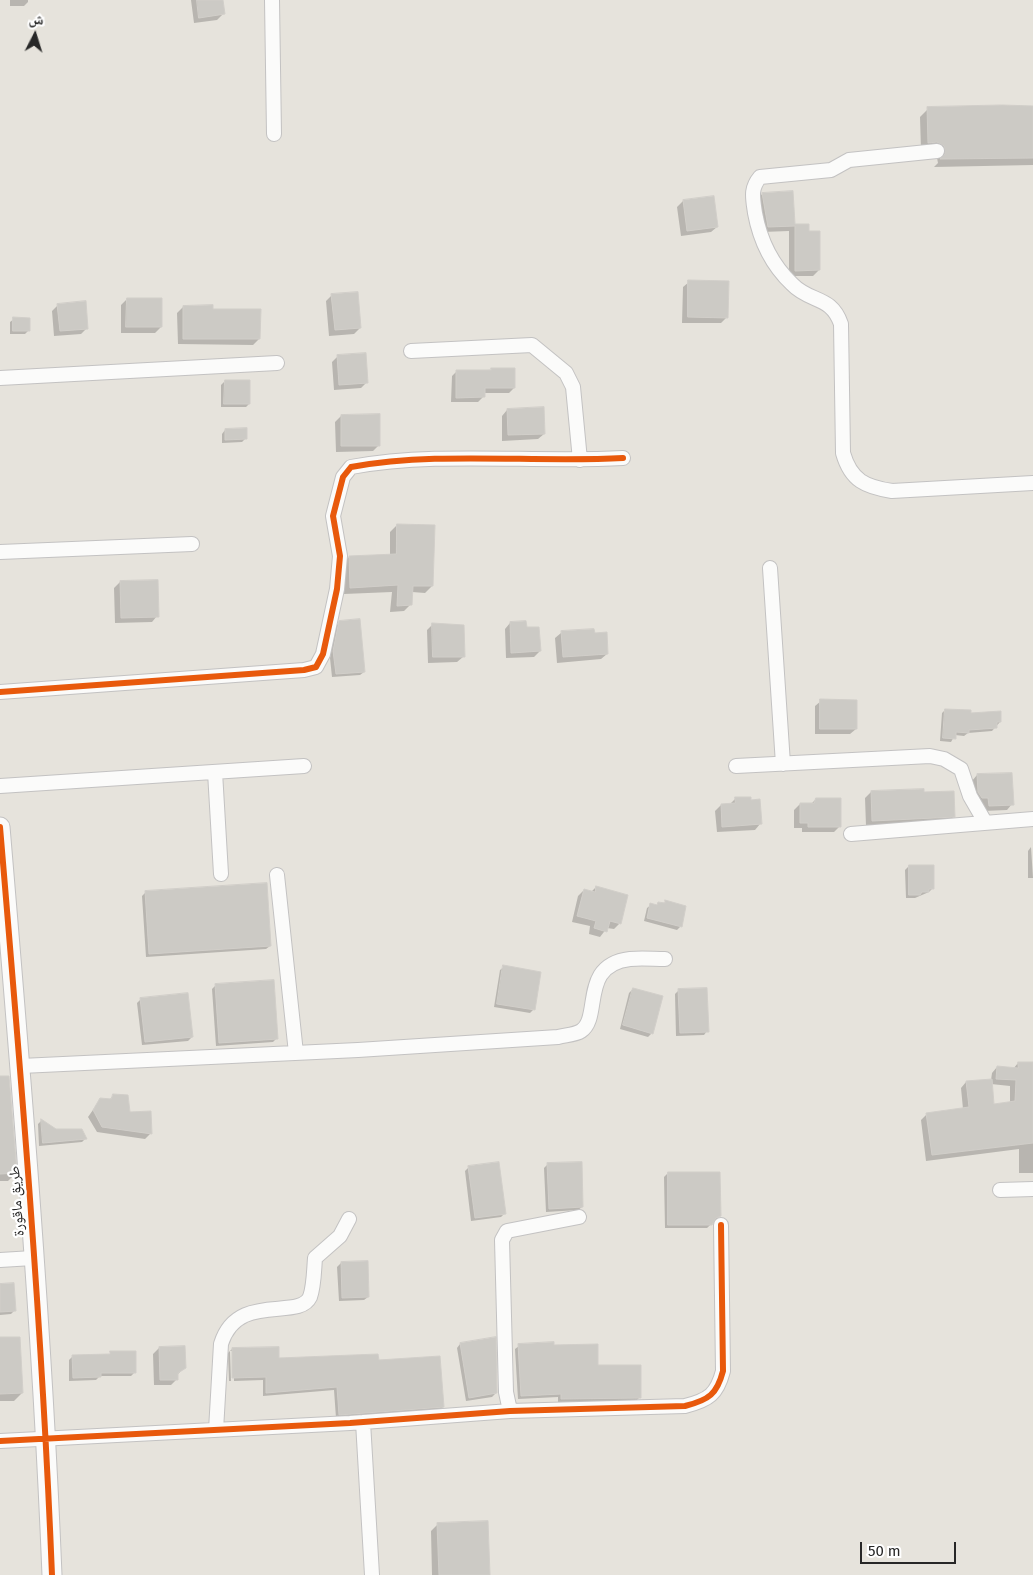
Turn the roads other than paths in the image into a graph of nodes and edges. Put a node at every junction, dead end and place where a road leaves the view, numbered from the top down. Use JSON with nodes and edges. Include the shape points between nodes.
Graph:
{"nodes":[{"id":1,"x":272,"y":0,"type":"edge"},
{"id":2,"x":274,"y":134,"type":"dead end"},
{"id":3,"x":937,"y":151,"type":"dead end"},
{"id":4,"x":411,"y":351,"type":"dead end"},
{"id":5,"x":277,"y":363,"type":"dead end"},
{"id":6,"x":0,"y":378,"type":"edge"},
{"id":7,"x":622,"y":458,"type":"dead end"},
{"id":8,"x":580,"y":460,"type":"junction"},
{"id":9,"x":1033,"y":483,"type":"edge"},
{"id":10,"x":192,"y":544,"type":"dead end"},
{"id":11,"x":0,"y":552,"type":"edge"},
{"id":12,"x":770,"y":568,"type":"dead end"},
{"id":13,"x":0,"y":692,"type":"edge"},
{"id":14,"x":784,"y":764,"type":"junction"},
{"id":15,"x":304,"y":766,"type":"dead end"},
{"id":16,"x":736,"y":766,"type":"dead end"},
{"id":17,"x":215,"y":772,"type":"junction"},
{"id":18,"x":0,"y":786,"type":"edge"},
{"id":19,"x":1033,"y":819,"type":"edge"},
{"id":20,"x":985,"y":822,"type":"junction"},
{"id":21,"x":0,"y":827,"type":"edge"},
{"id":22,"x":851,"y":834,"type":"dead end"},
{"id":23,"x":221,"y":874,"type":"dead end"},
{"id":24,"x":277,"y":875,"type":"dead end"},
{"id":25,"x":665,"y":959,"type":"dead end"},
{"id":26,"x":296,"y":1053,"type":"junction"},
{"id":27,"x":20,"y":1066,"type":"junction"},
{"id":28,"x":1033,"y":1189,"type":"edge"},
{"id":29,"x":1000,"y":1190,"type":"dead end"},
{"id":30,"x":579,"y":1218,"type":"dead end"},
{"id":31,"x":349,"y":1220,"type":"dead end"},
{"id":32,"x":721,"y":1225,"type":"dead end"},
{"id":33,"x":33,"y":1258,"type":"junction"},
{"id":34,"x":0,"y":1260,"type":"edge"},
{"id":35,"x":510,"y":1411,"type":"junction"},
{"id":36,"x":364,"y":1422,"type":"junction"},
{"id":37,"x":216,"y":1430,"type":"junction"},
{"id":38,"x":46,"y":1440,"type":"junction"},
{"id":39,"x":0,"y":1441,"type":"edge"},
{"id":40,"x":52,"y":1575,"type":"edge"},
{"id":41,"x":372,"y":1575,"type":"edge"}],
"edges":[{"from":1,"to":2,"type":"street"},
{"from":3,"to":9,"type":"street","via":[[849,160],[831,170],[760,176],[752,191],[759,235],[792,285],[826,302],[837,314],[841,324],[843,453],[847,466],[857,479],[872,488],[892,491]]},
{"from":4,"to":8,"type":"street","via":[[532,345],[566,373],[573,387]]},
{"from":5,"to":6,"type":"street"},
{"from":7,"to":8,"type":"street"},
{"from":8,"to":13,"type":"street","via":[[423,459],[351,467],[343,477],[333,516],[340,556],[337,589],[323,654],[316,667]]},
{"from":10,"to":11,"type":"street"},
{"from":12,"to":14,"type":"street"},
{"from":14,"to":16,"type":"street"},
{"from":14,"to":20,"type":"street","via":[[930,756],[944,759],[961,769],[970,796]]},
{"from":15,"to":17,"type":"street"},
{"from":17,"to":18,"type":"street"},
{"from":17,"to":23,"type":"street"},
{"from":19,"to":20,"type":"street"},
{"from":20,"to":22,"type":"street"},
{"from":21,"to":27,"type":"street","name":"طريق ماقورة"},
{"from":24,"to":26,"type":"street"},
{"from":25,"to":26,"type":"street","via":[[629,959],[606,969],[594,990],[586,1025],[572,1034]]},
{"from":26,"to":27,"type":"street"},
{"from":27,"to":33,"type":"street","name":"طريق ماقورة"},
{"from":28,"to":29,"type":"street"},
{"from":30,"to":35,"type":"street","via":[[507,1231],[502,1240],[506,1392]]},
{"from":31,"to":37,"type":"street","via":[[340,1236],[315,1258],[310,1296],[306,1302],[294,1307],[254,1311],[239,1318],[224,1334]]},
{"from":32,"to":35,"type":"street","via":[[723,1371],[712,1394],[702,1402],[685,1406]]},
{"from":33,"to":34,"type":"street"},
{"from":33,"to":38,"type":"street","name":"طريق ماقورة"},
{"from":35,"to":36,"type":"street"},
{"from":36,"to":37,"type":"street"},
{"from":36,"to":41,"type":"street"},
{"from":37,"to":38,"type":"street"},
{"from":38,"to":39,"type":"street"},
{"from":38,"to":40,"type":"street","name":"طريق ماقورة"}]}
